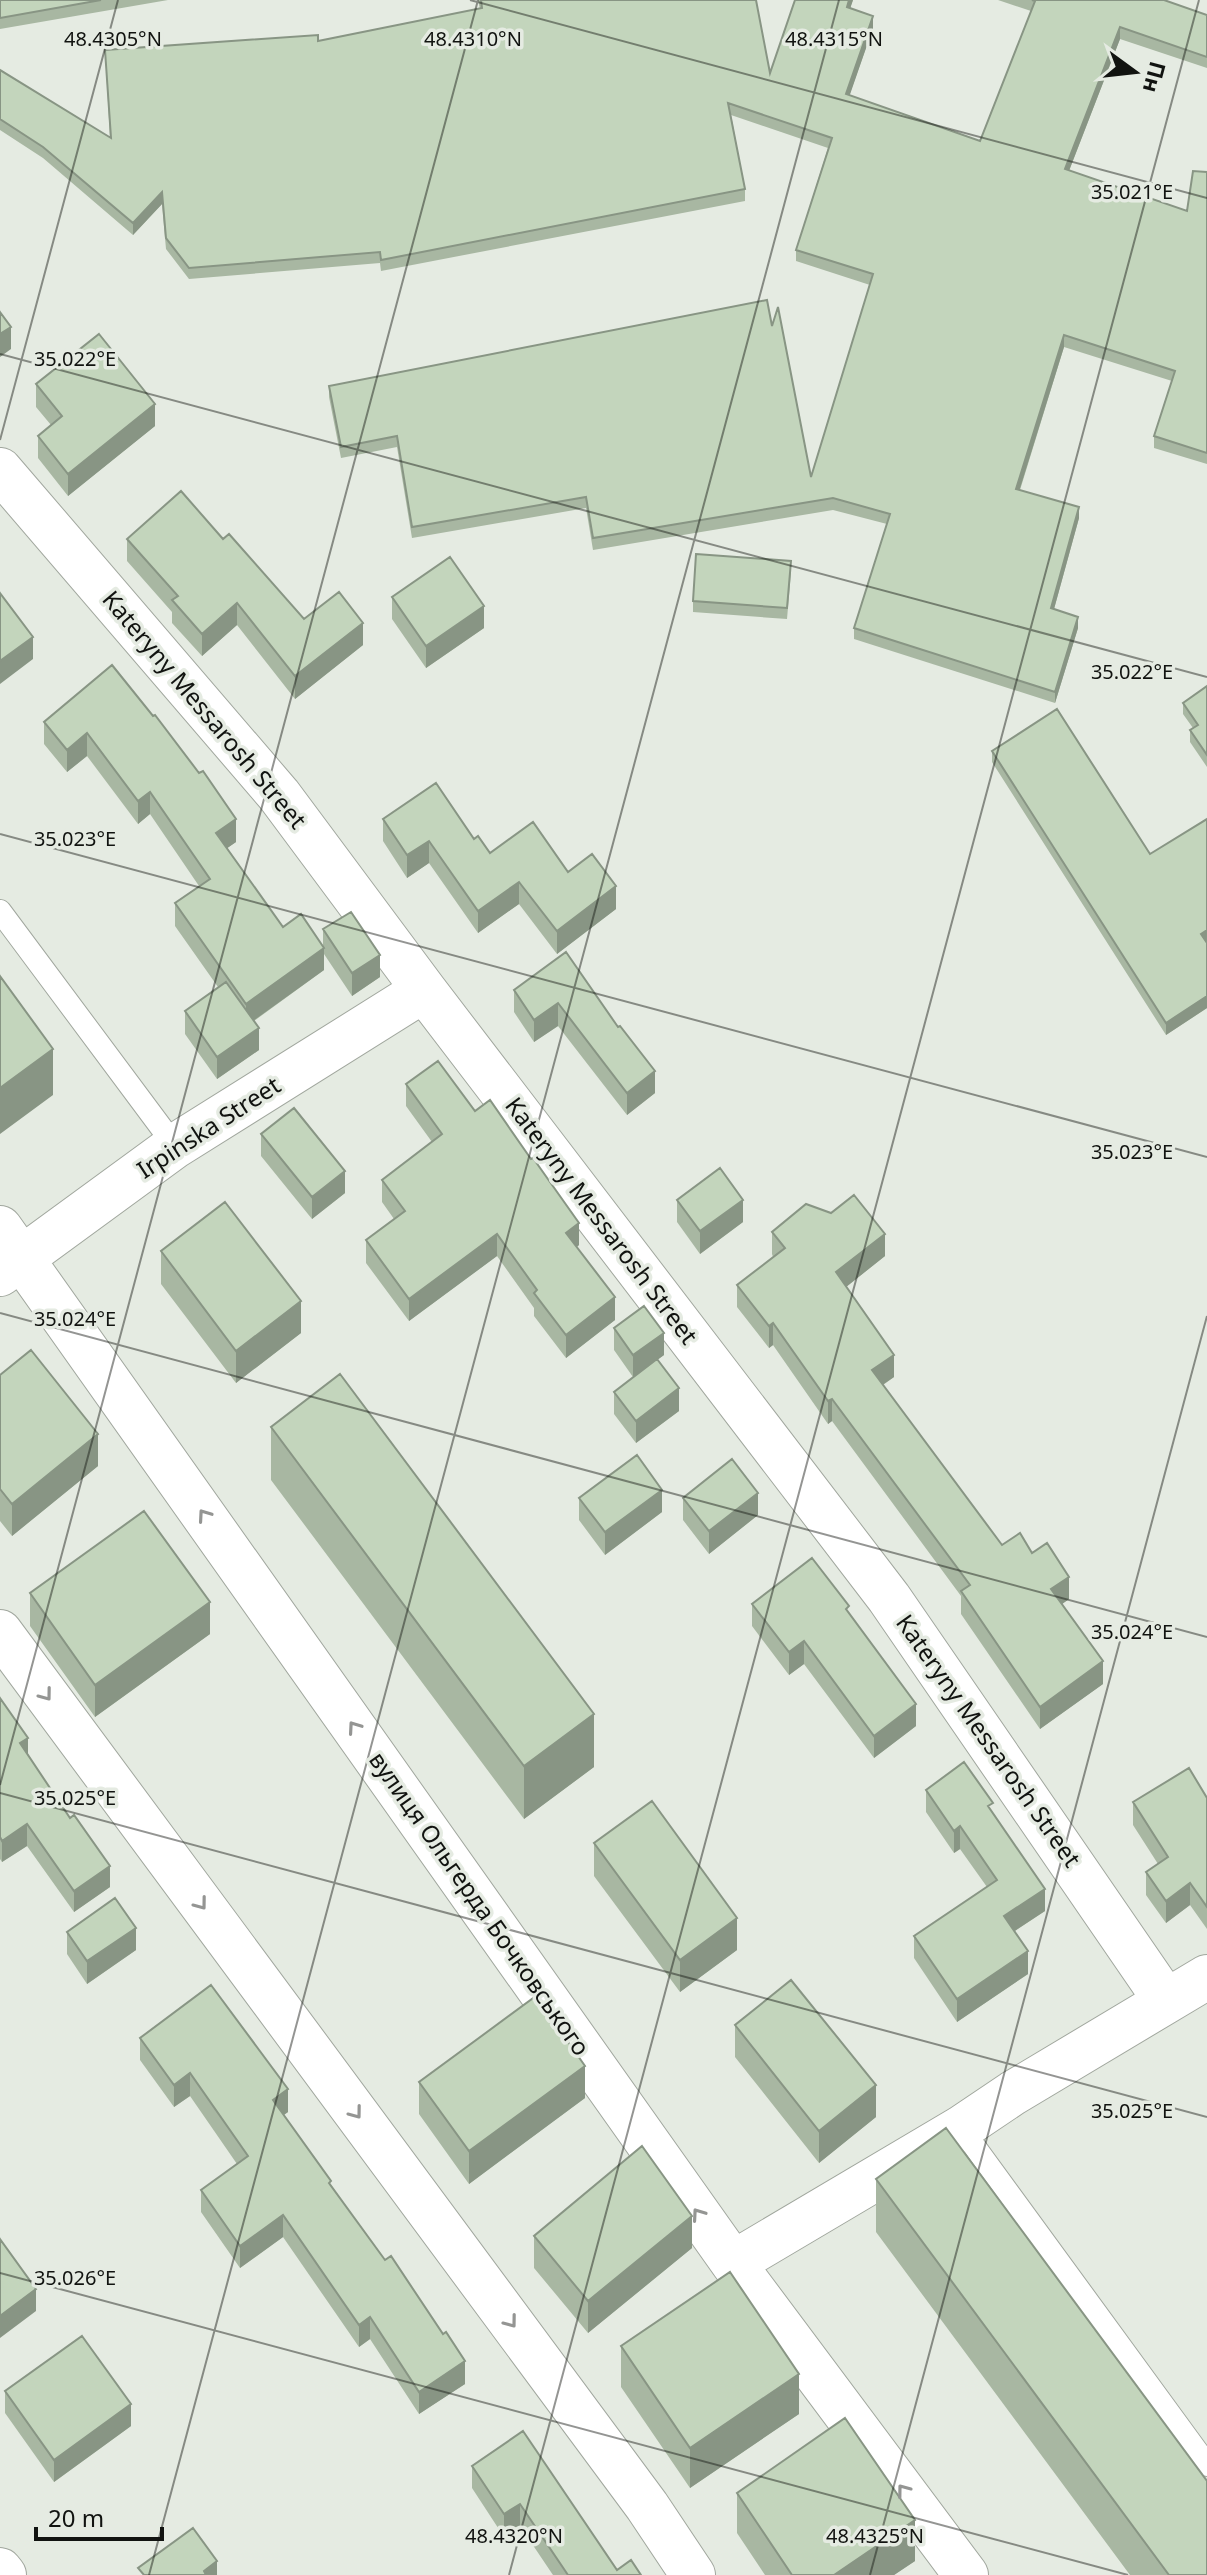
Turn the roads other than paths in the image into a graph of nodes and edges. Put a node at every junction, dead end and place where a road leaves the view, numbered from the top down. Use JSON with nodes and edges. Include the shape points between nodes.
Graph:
{"nodes":[{"id":1,"x":0,"y":470,"type":"edge"},
{"id":2,"x":0,"y":911,"type":"edge"},
{"id":3,"x":424,"y":990,"type":"junction"},
{"id":4,"x":175,"y":1146,"type":"junction"},
{"id":5,"x":7,"y":1253,"type":"edge"},
{"id":6,"x":0,"y":1632,"type":"edge"},
{"id":7,"x":1207,"y":1977,"type":"edge"},
{"id":8,"x":1166,"y":2001,"type":"junction"},
{"id":9,"x":961,"y":2128,"type":"junction"},
{"id":10,"x":733,"y":2263,"type":"junction"},
{"id":11,"x":1207,"y":2465,"type":"edge"},
{"id":12,"x":0,"y":2570,"type":"edge"},
{"id":13,"x":4,"y":2575,"type":"edge"},
{"id":14,"x":693,"y":2575,"type":"edge"},
{"id":15,"x":966,"y":2575,"type":"edge"}],
"edges":[{"from":1,"to":3,"type":"street","name":"Kateryny Messarosh Street","via":[[279,795]]},
{"from":2,"to":4,"type":"lane"},
{"from":3,"to":4,"type":"street","name":"Irpinska Street"},
{"from":3,"to":8,"type":"street","name":"Kateryny Messarosh Street","via":[[889,1598]]},
{"from":4,"to":5,"type":"street","name":"Irpinska Street"},
{"from":10,"to":5,"type":"street","name":"вулиця Ольгерда Бочковського","one_way":true},
{"from":6,"to":14,"type":"street","one_way":true,"via":[[638,2493]]},
{"from":7,"to":8,"type":"street"},
{"from":8,"to":9,"type":"street"},
{"from":9,"to":10,"type":"street"},
{"from":9,"to":11,"type":"lane"},
{"from":15,"to":10,"type":"street","name":"вулиця Ольгерда Бочковського","one_way":true},
{"from":12,"to":13,"type":"street"}]}
